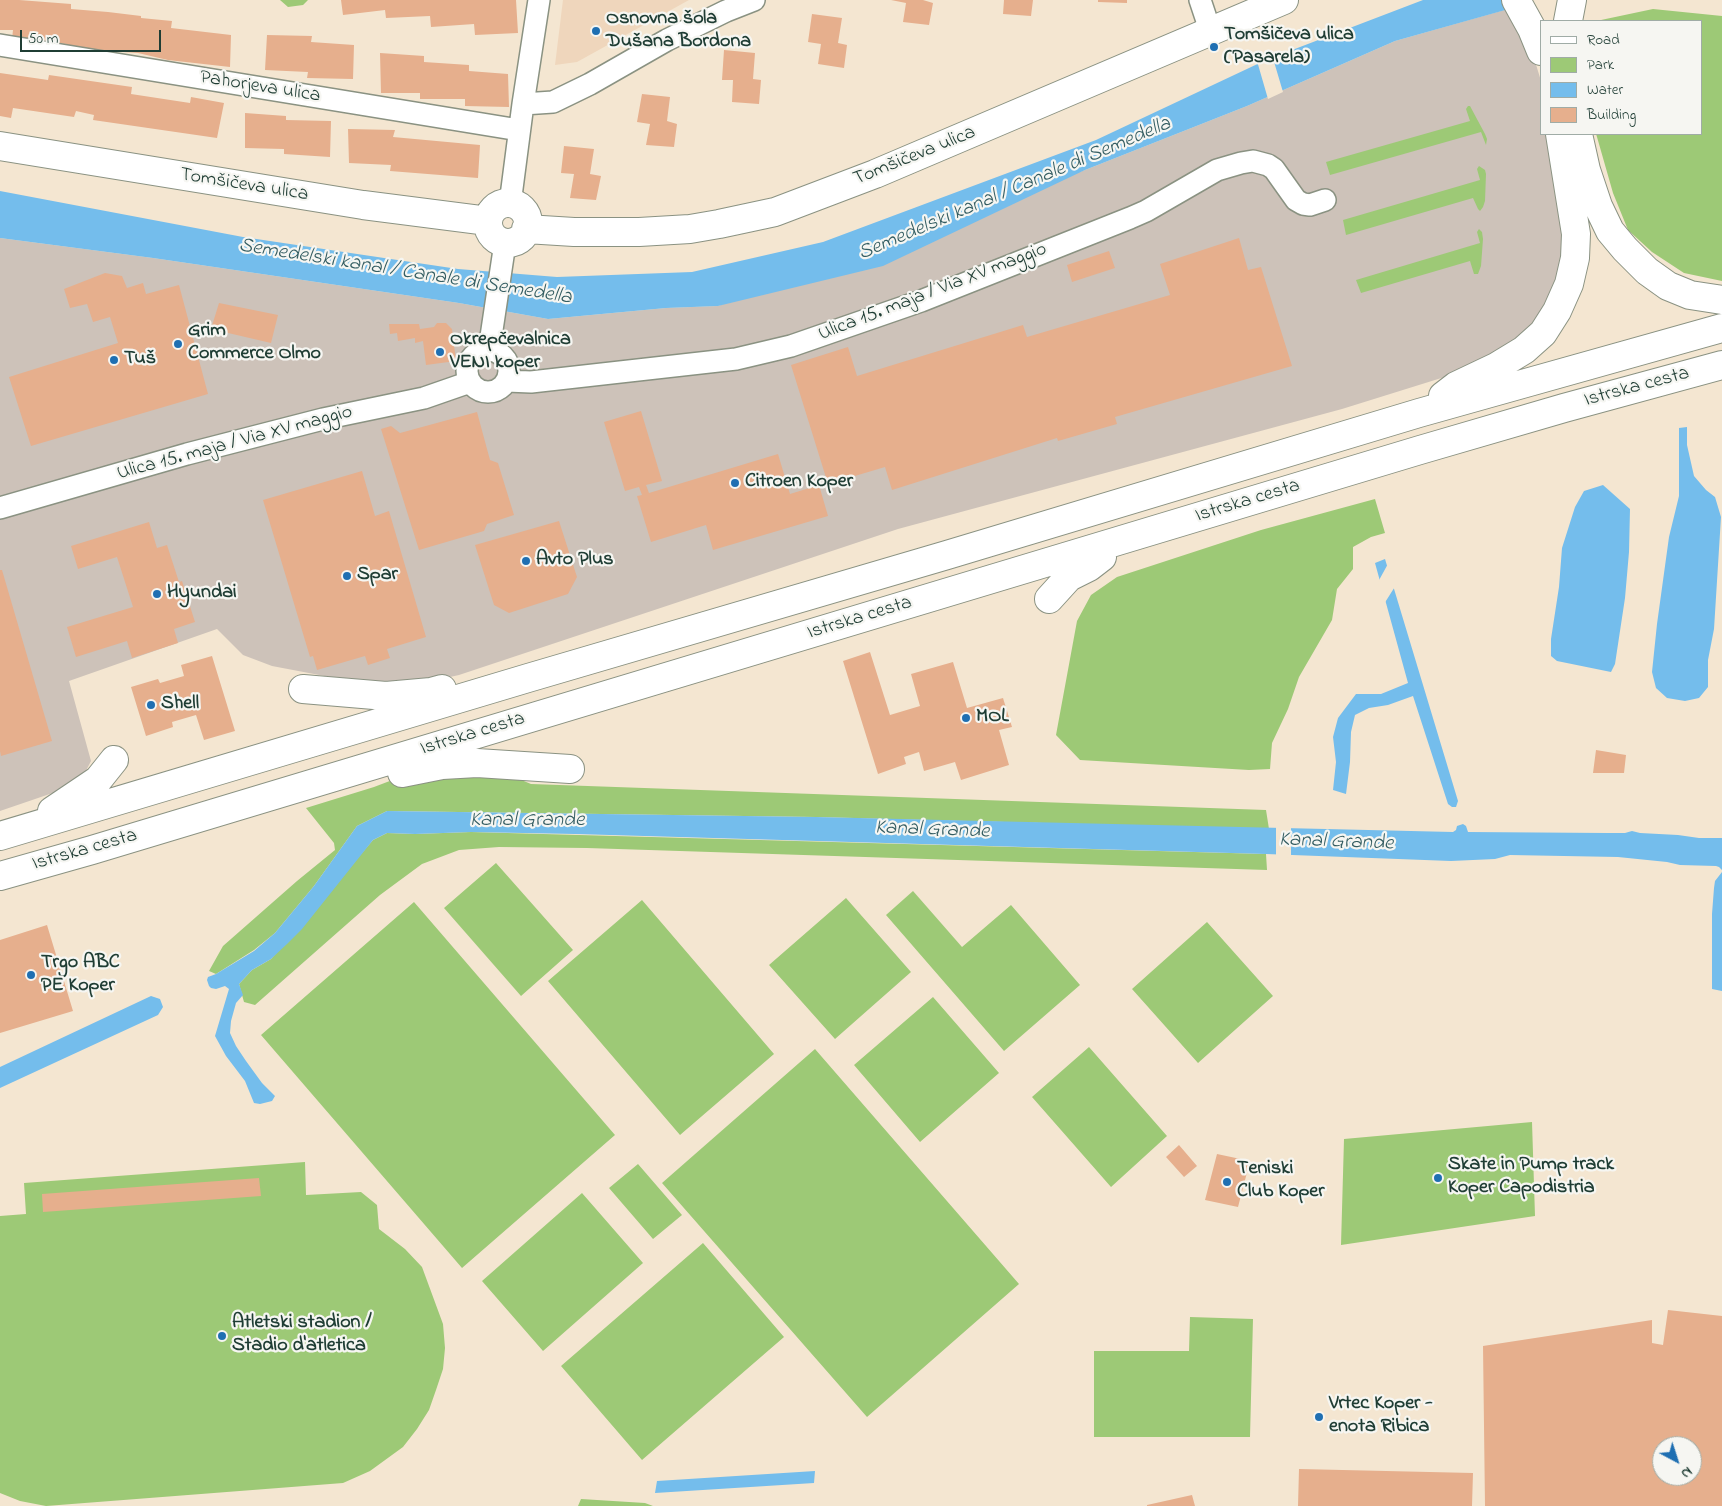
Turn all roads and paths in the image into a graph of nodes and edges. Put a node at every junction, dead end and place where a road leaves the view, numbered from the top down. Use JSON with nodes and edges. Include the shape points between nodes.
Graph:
{"nodes":[{"id":1,"x":539,"y":0,"type":"edge"},
{"id":2,"x":754,"y":0,"type":"edge"},
{"id":3,"x":1200,"y":0,"type":"edge"},
{"id":4,"x":1284,"y":0,"type":"edge"},
{"id":5,"x":1516,"y":0,"type":"edge"},
{"id":6,"x":1555,"y":20,"type":"edge"},
{"id":7,"x":1210,"y":30,"type":"junction"},
{"id":8,"x":0,"y":45,"type":"edge"},
{"id":9,"x":523,"y":104,"type":"junction"},
{"id":10,"x":520,"y":130,"type":"junction"},
{"id":11,"x":1560,"y":135,"type":"edge"},
{"id":12,"x":1578,"y":135,"type":"edge"},
{"id":13,"x":0,"y":146,"type":"edge"},
{"id":14,"x":1325,"y":200,"type":"dead end"},
{"id":15,"x":510,"y":204,"type":"junction"},
{"id":16,"x":488,"y":221,"type":"junction"},
{"id":17,"x":511,"y":247,"type":"junction"},
{"id":18,"x":1722,"y":300,"type":"edge"},
{"id":19,"x":1722,"y":328,"type":"edge"},
{"id":20,"x":489,"y":350,"type":"junction"},
{"id":21,"x":1722,"y":365,"type":"edge"},
{"id":22,"x":507,"y":381,"type":"junction"},
{"id":23,"x":470,"y":382,"type":"junction"},
{"id":24,"x":1419,"y":413,"type":"junction"},
{"id":25,"x":0,"y":508,"type":"edge"},
{"id":26,"x":1126,"y":540,"type":"junction"},
{"id":27,"x":1049,"y":599,"type":"dead end"},
{"id":28,"x":528,"y":678,"type":"junction"},
{"id":29,"x":303,"y":689,"type":"dead end"},
{"id":30,"x":114,"y":760,"type":"dead end"},
{"id":31,"x":570,"y":769,"type":"dead end"},
{"id":32,"x":323,"y":780,"type":"junction"},
{"id":33,"x":11,"y":833,"type":"edge"},
{"id":34,"x":0,"y":876,"type":"edge"}],
"edges":[{"from":1,"to":9,"type":"street"},
{"from":2,"to":9,"type":"street","via":[[667,40],[553,102]]},
{"from":3,"to":7,"type":"street"},
{"from":4,"to":7,"type":"main road","name":"Tomšičeva ulica"},
{"from":5,"to":6,"type":"main road"},
{"from":7,"to":17,"type":"main road","name":"Tomšičeva ulica","via":[[776,212],[681,230],[574,232]]},
{"from":8,"to":10,"type":"street","name":"Pahorjeva ulica"},
{"from":9,"to":10,"type":"street"},
{"from":10,"to":15,"type":"street"},
{"from":11,"to":24,"type":"main road","via":[[1576,234],[1569,284],[1558,311],[1543,333],[1524,350],[1456,386]]},
{"from":12,"to":18,"type":"main road","via":[[1598,206],[1610,231],[1625,249],[1647,272],[1668,286],[1690,295]]},
{"from":13,"to":16,"type":"main road","name":"Tomšičeva ulica","via":[[364,205]]},
{"from":14,"to":22,"type":"street","name":"Ulica 15. maja / Via XV maggio","via":[[1303,204],[1296,200],[1268,165],[1253,161],[1241,163],[1217,170],[1130,218],[921,301],[791,346],[736,359],[530,382]]},
{"from":15,"to":16,"type":"main road","via":[[498,206]]},
{"from":15,"to":17,"type":"main road","via":[[517,206],[526,216]]},
{"from":16,"to":17,"type":"main road","via":[[492,236]]},
{"from":17,"to":20,"type":"street"},
{"from":19,"to":24,"type":"main road","name":"Istrska cesta"},
{"from":20,"to":22,"type":"street","via":[[506,360],[509,367]]},
{"from":20,"to":23,"type":"street","via":[[475,354],[470,360]]},
{"from":21,"to":26,"type":"main road","name":"Istrska cesta","via":[[1554,411]]},
{"from":22,"to":23,"type":"street","name":"Ulica 15. maja / Via XV maggio","via":[[496,391],[489,392]]},
{"from":23,"to":25,"type":"street","name":"Ulica 15. maja / Via XV maggio","via":[[424,398],[305,423],[187,454]]},
{"from":24,"to":28,"type":"main road","name":"Istrska cesta"},
{"from":26,"to":27,"type":"main road","via":[[1069,577]]},
{"from":26,"to":32,"type":"main road","name":"Istrska cesta"},
{"from":28,"to":29,"type":"main road","via":[[476,680],[431,692],[386,696]]},
{"from":28,"to":33,"type":"main road","name":"Istrska cesta"},
{"from":30,"to":33,"type":"main road","via":[[98,780]]},
{"from":31,"to":32,"type":"main road","via":[[476,763],[442,765],[353,787]]},
{"from":32,"to":34,"type":"main road","name":"Istrska cesta"}]}
